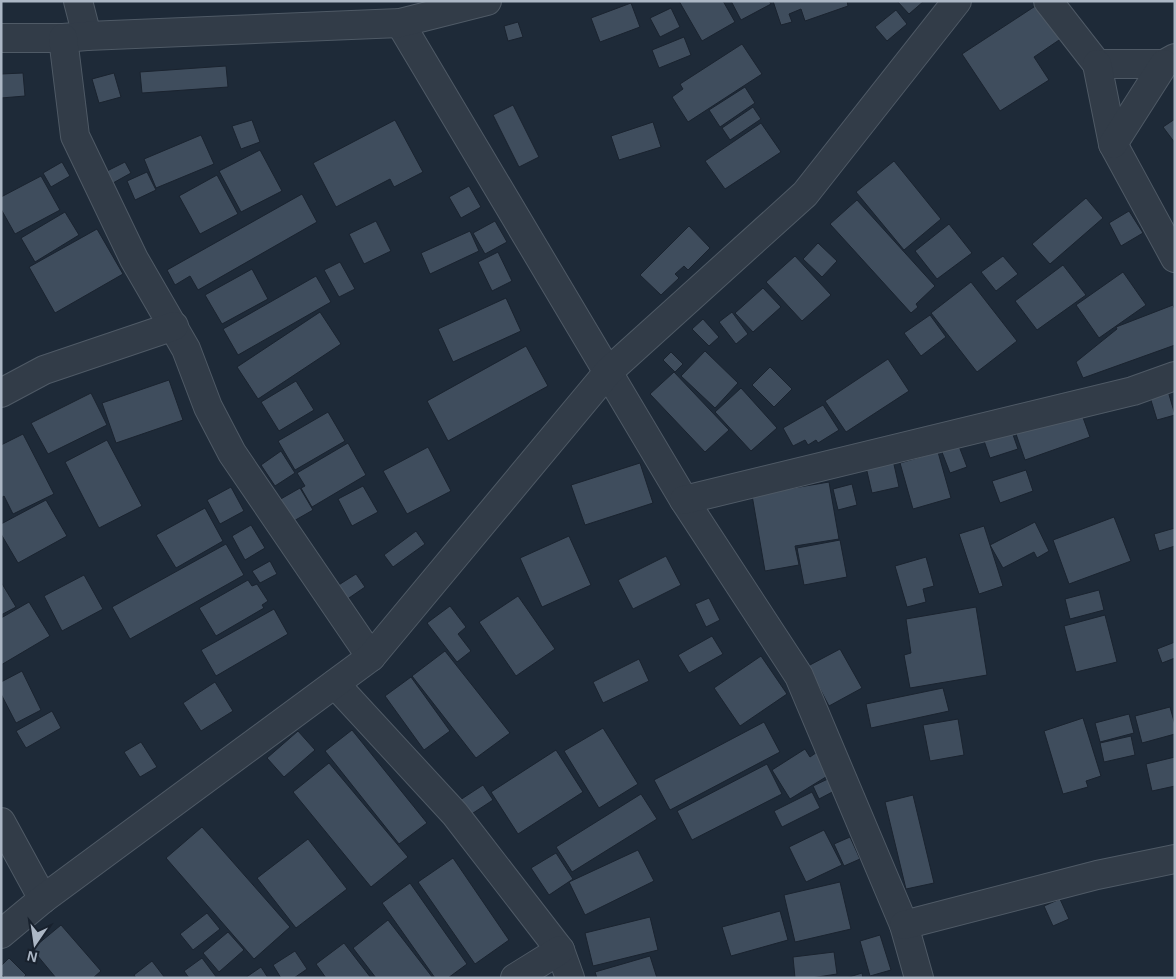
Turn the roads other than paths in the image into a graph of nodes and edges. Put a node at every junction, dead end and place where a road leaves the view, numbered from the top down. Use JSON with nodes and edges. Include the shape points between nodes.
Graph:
{"nodes":[{"id":1,"x":78,"y":1,"type":"edge"},
{"id":2,"x":487,"y":1,"type":"edge"},
{"id":3,"x":957,"y":1,"type":"edge"},
{"id":4,"x":1048,"y":1,"type":"edge"},
{"id":5,"x":400,"y":23,"type":"junction"},
{"id":6,"x":75,"y":37,"type":"junction"},
{"id":7,"x":1,"y":38,"type":"edge"},
{"id":8,"x":1170,"y":61,"type":"edge"},
{"id":9,"x":1097,"y":64,"type":"junction"},
{"id":10,"x":1114,"y":144,"type":"junction"},
{"id":11,"x":1175,"y":258,"type":"edge"},
{"id":12,"x":174,"y":326,"type":"junction"},
{"id":13,"x":608,"y":372,"type":"junction"},
{"id":14,"x":1175,"y":376,"type":"edge"},
{"id":15,"x":1,"y":393,"type":"edge"},
{"id":16,"x":684,"y":500,"type":"junction"},
{"id":17,"x":371,"y":657,"type":"junction"},
{"id":18,"x":335,"y":684,"type":"junction"},
{"id":19,"x":1,"y":822,"type":"edge"},
{"id":20,"x":1175,"y":859,"type":"edge"},
{"id":21,"x":43,"y":899,"type":"junction"},
{"id":22,"x":904,"y":925,"type":"junction"},
{"id":23,"x":1,"y":934,"type":"edge"},
{"id":24,"x":560,"y":950,"type":"junction"},
{"id":25,"x":515,"y":978,"type":"edge"},
{"id":26,"x":570,"y":978,"type":"edge"},
{"id":27,"x":919,"y":978,"type":"edge"}],
"edges":[{"from":1,"to":6,"type":"street"},
{"from":2,"to":5,"type":"street"},
{"from":3,"to":13,"type":"street","via":[[805,194]]},
{"from":4,"to":9,"type":"street"},
{"from":5,"to":6,"type":"street"},
{"from":5,"to":13,"type":"street"},
{"from":6,"to":7,"type":"street"},
{"from":6,"to":12,"type":"street","via":[[75,136],[134,258]]},
{"from":8,"to":9,"type":"street"},
{"from":8,"to":10,"type":"street"},
{"from":9,"to":10,"type":"street"},
{"from":10,"to":11,"type":"street"},
{"from":12,"to":15,"type":"street","via":[[44,370]]},
{"from":12,"to":17,"type":"street","via":[[208,407],[232,452]]},
{"from":13,"to":16,"type":"street"},
{"from":13,"to":17,"type":"street"},
{"from":14,"to":16,"type":"street","via":[[1133,391]]},
{"from":16,"to":22,"type":"street","via":[[799,676]]},
{"from":17,"to":18,"type":"street"},
{"from":18,"to":21,"type":"street"},
{"from":18,"to":24,"type":"street","via":[[455,814]]},
{"from":19,"to":21,"type":"street"},
{"from":20,"to":22,"type":"street","via":[[1098,875]]},
{"from":21,"to":23,"type":"street"},
{"from":22,"to":27,"type":"street"},
{"from":24,"to":25,"type":"street"},
{"from":24,"to":26,"type":"street"}]}
